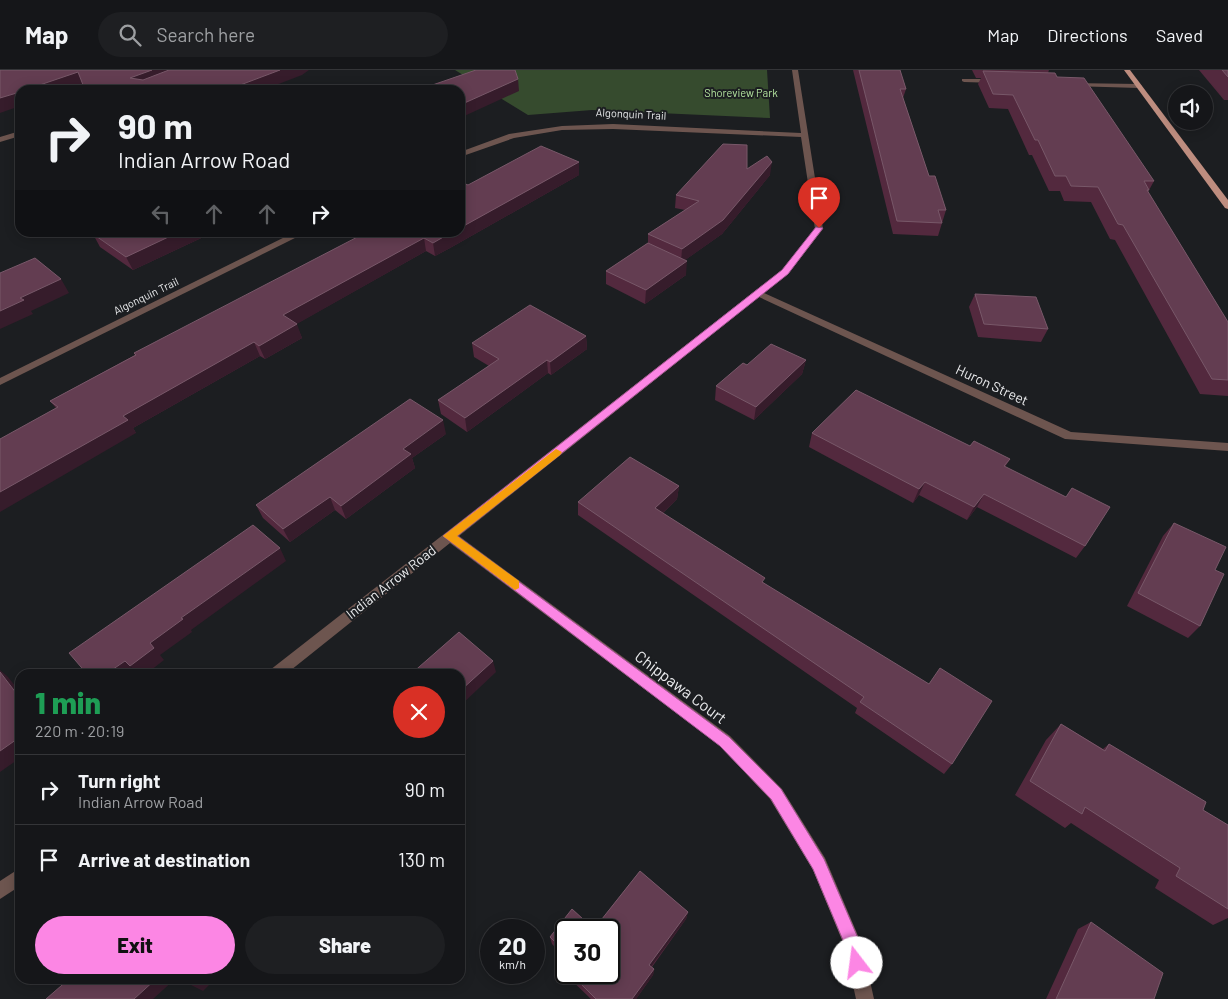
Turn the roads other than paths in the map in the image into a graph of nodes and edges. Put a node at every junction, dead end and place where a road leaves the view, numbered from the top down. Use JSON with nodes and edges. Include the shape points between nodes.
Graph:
{"nodes":[{"id":1,"x":795,"y":70,"type":"edge"},
{"id":2,"x":1126,"y":70,"type":"edge"},
{"id":3,"x":964,"y":80,"type":"dead end"},
{"id":4,"x":1003,"y":82,"type":"edge"},
{"id":5,"x":1061,"y":84,"type":"edge"},
{"id":6,"x":1139,"y":86,"type":"junction"},
{"id":7,"x":15,"y":135,"type":"edge"},
{"id":8,"x":805,"y":135,"type":"junction"},
{"id":9,"x":0,"y":140,"type":"edge"},
{"id":10,"x":465,"y":153,"type":"edge"},
{"id":11,"x":1228,"y":206,"type":"edge"},
{"id":12,"x":293,"y":237,"type":"edge"},
{"id":13,"x":759,"y":294,"type":"junction"},
{"id":14,"x":0,"y":382,"type":"edge"},
{"id":15,"x":1228,"y":447,"type":"edge"},
{"id":16,"x":449,"y":536,"type":"junction"},
{"id":17,"x":281,"y":669,"type":"edge"},
{"id":18,"x":15,"y":880,"type":"edge"},
{"id":19,"x":0,"y":892,"type":"edge"},
{"id":20,"x":865,"y":999,"type":"edge"}],
"edges":[{"from":1,"to":8,"type":"street","name":"Indian Arrow Road"},
{"from":2,"to":6,"type":"main road"},
{"from":3,"to":4,"type":"street"},
{"from":5,"to":6,"type":"street"},
{"from":6,"to":11,"type":"main road"},
{"from":7,"to":9,"type":"street"},
{"from":8,"to":10,"type":"street","name":"Algonquin Trail","via":[[588,125],[513,135]]},
{"from":8,"to":13,"type":"street","name":"Indian Arrow Road","via":[[819,228],[785,272]]},
{"from":12,"to":14,"type":"street","name":"Algonquin Trail"},
{"from":13,"to":15,"type":"street","name":"Huron Street","via":[[1069,436]]},
{"from":13,"to":16,"type":"street","name":"Indian Arrow Road"},
{"from":16,"to":17,"type":"street","name":"Indian Arrow Road"},
{"from":16,"to":20,"type":"street","name":"Chippawa Court","via":[[725,741],[776,794],[819,864],[853,945]]},
{"from":18,"to":19,"type":"street"}]}
